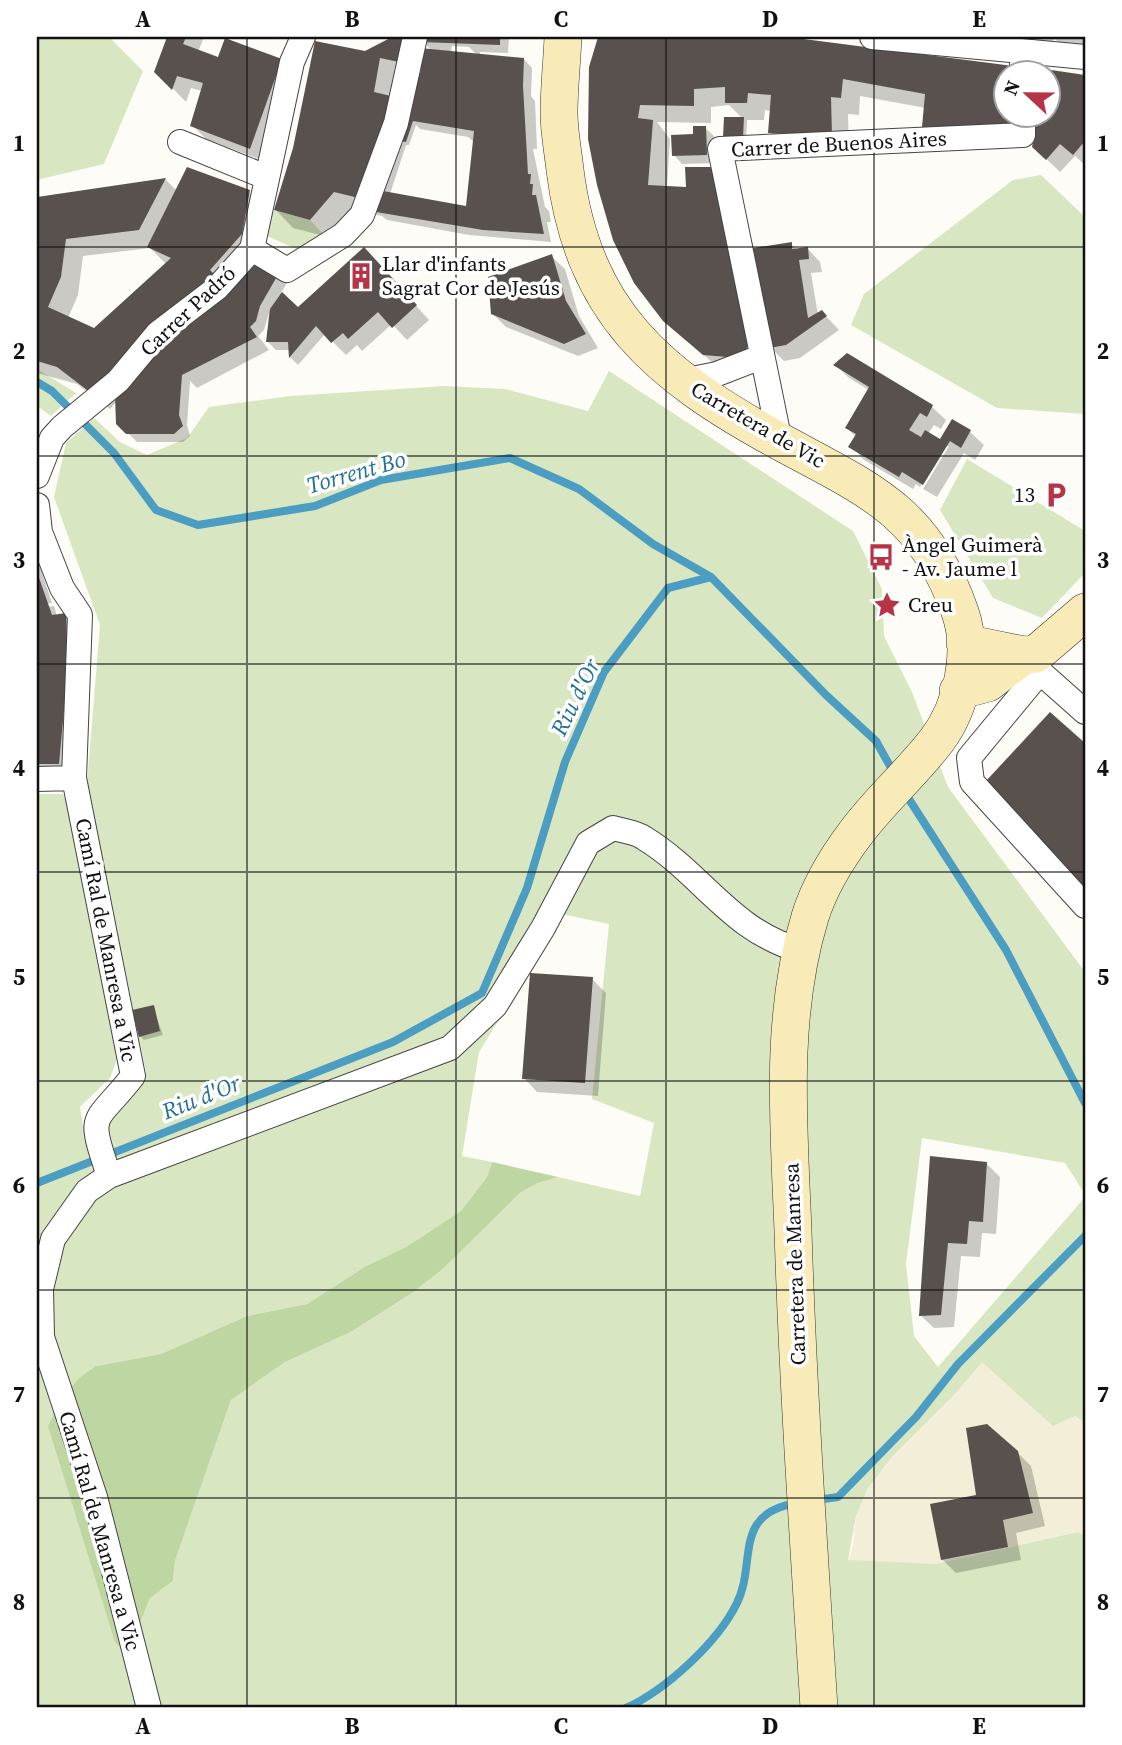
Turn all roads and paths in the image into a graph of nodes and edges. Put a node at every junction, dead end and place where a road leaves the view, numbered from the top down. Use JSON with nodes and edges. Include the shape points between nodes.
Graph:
{"nodes":[{"id":1,"x":303,"y":37,"type":"edge"},
{"id":2,"x":415,"y":37,"type":"edge"},
{"id":3,"x":563,"y":37,"type":"edge"},
{"id":4,"x":872,"y":37,"type":"edge"},
{"id":5,"x":1018,"y":54,"type":"edge"},
{"id":6,"x":1085,"y":57,"type":"edge"},
{"id":7,"x":1023,"y":130,"type":"edge"},
{"id":8,"x":180,"y":142,"type":"dead end"},
{"id":9,"x":266,"y":177,"type":"junction"},
{"id":10,"x":252,"y":249,"type":"junction"},
{"id":11,"x":761,"y":357,"type":"junction"},
{"id":12,"x":682,"y":381,"type":"junction"},
{"id":13,"x":50,"y":430,"type":"edge"},
{"id":14,"x":780,"y":442,"type":"junction"},
{"id":15,"x":37,"y":476,"type":"edge"},
{"id":16,"x":37,"y":505,"type":"edge"},
{"id":17,"x":1085,"y":612,"type":"edge"},
{"id":18,"x":965,"y":643,"type":"junction"},
{"id":19,"x":1033,"y":660,"type":"junction"},
{"id":20,"x":958,"y":691,"type":"junction"},
{"id":21,"x":1085,"y":712,"type":"edge"},
{"id":22,"x":74,"y":778,"type":"junction"},
{"id":23,"x":37,"y":779,"type":"edge"},
{"id":24,"x":1085,"y":906,"type":"edge"},
{"id":25,"x":802,"y":951,"type":"junction"},
{"id":26,"x":108,"y":1173,"type":"junction"},
{"id":27,"x":149,"y":1708,"type":"edge"},
{"id":28,"x":819,"y":1708,"type":"edge"}],
"edges":[{"from":1,"to":9,"type":"street","name":"Carrer Padró","via":[[292,62]]},
{"from":2,"to":10,"type":"street","via":[[396,123],[362,215],[343,235],[287,270]]},
{"from":3,"to":12,"type":"main road","name":"Carretera de Vic","via":[[559,116],[580,247],[616,315]]},
{"from":4,"to":5,"type":"street"},
{"from":5,"to":6,"type":"street"},
{"from":7,"to":11,"type":"street","name":"Carrer de Buenos Aires","via":[[1023,135],[720,149]]},
{"from":8,"to":9,"type":"street"},
{"from":9,"to":10,"type":"street","name":"Carrer Padró"},
{"from":10,"to":13,"type":"street","name":"Carrer Padró","via":[[217,288],[158,333],[118,381]]},
{"from":11,"to":12,"type":"street"},
{"from":11,"to":14,"type":"street","name":"Carrer de Buenos Aires"},
{"from":12,"to":14,"type":"main road","name":"Carretera de Vic"},
{"from":13,"to":15,"type":"street"},
{"from":14,"to":18,"type":"main road","name":"Carretera de Vic","via":[[832,467],[910,522],[934,552],[961,614]]},
{"from":16,"to":22,"type":"street","via":[[40,532],[62,587],[80,615]]},
{"from":17,"to":19,"type":"main road"},
{"from":18,"to":19,"type":"main road"},
{"from":18,"to":20,"type":"main road"},
{"from":19,"to":20,"type":"main road","via":[[988,683]]},
{"from":19,"to":21,"type":"street"},
{"from":19,"to":24,"type":"street","via":[[969,758],[972,782]]},
{"from":20,"to":25,"type":"main road","name":"Carretera de Manresa","via":[[940,737],[856,833],[827,879],[811,914]]},
{"from":22,"to":23,"type":"street"},
{"from":22,"to":26,"type":"street","name":"Camí Ral de Manresa a Vic","via":[[133,1076],[100,1113],[94,1131]]},
{"from":25,"to":26,"type":"street","via":[[782,946],[740,922],[643,836],[613,828],[588,843],[495,1006],[450,1048]]},
{"from":25,"to":28,"type":"main road","name":"Carretera de Manresa","via":[[787,1073],[795,1309]]},
{"from":26,"to":27,"type":"street","name":"Camí Ral de Manresa a Vic","via":[[87,1191],[53,1239],[41,1289],[42,1337],[95,1497]]}]}
